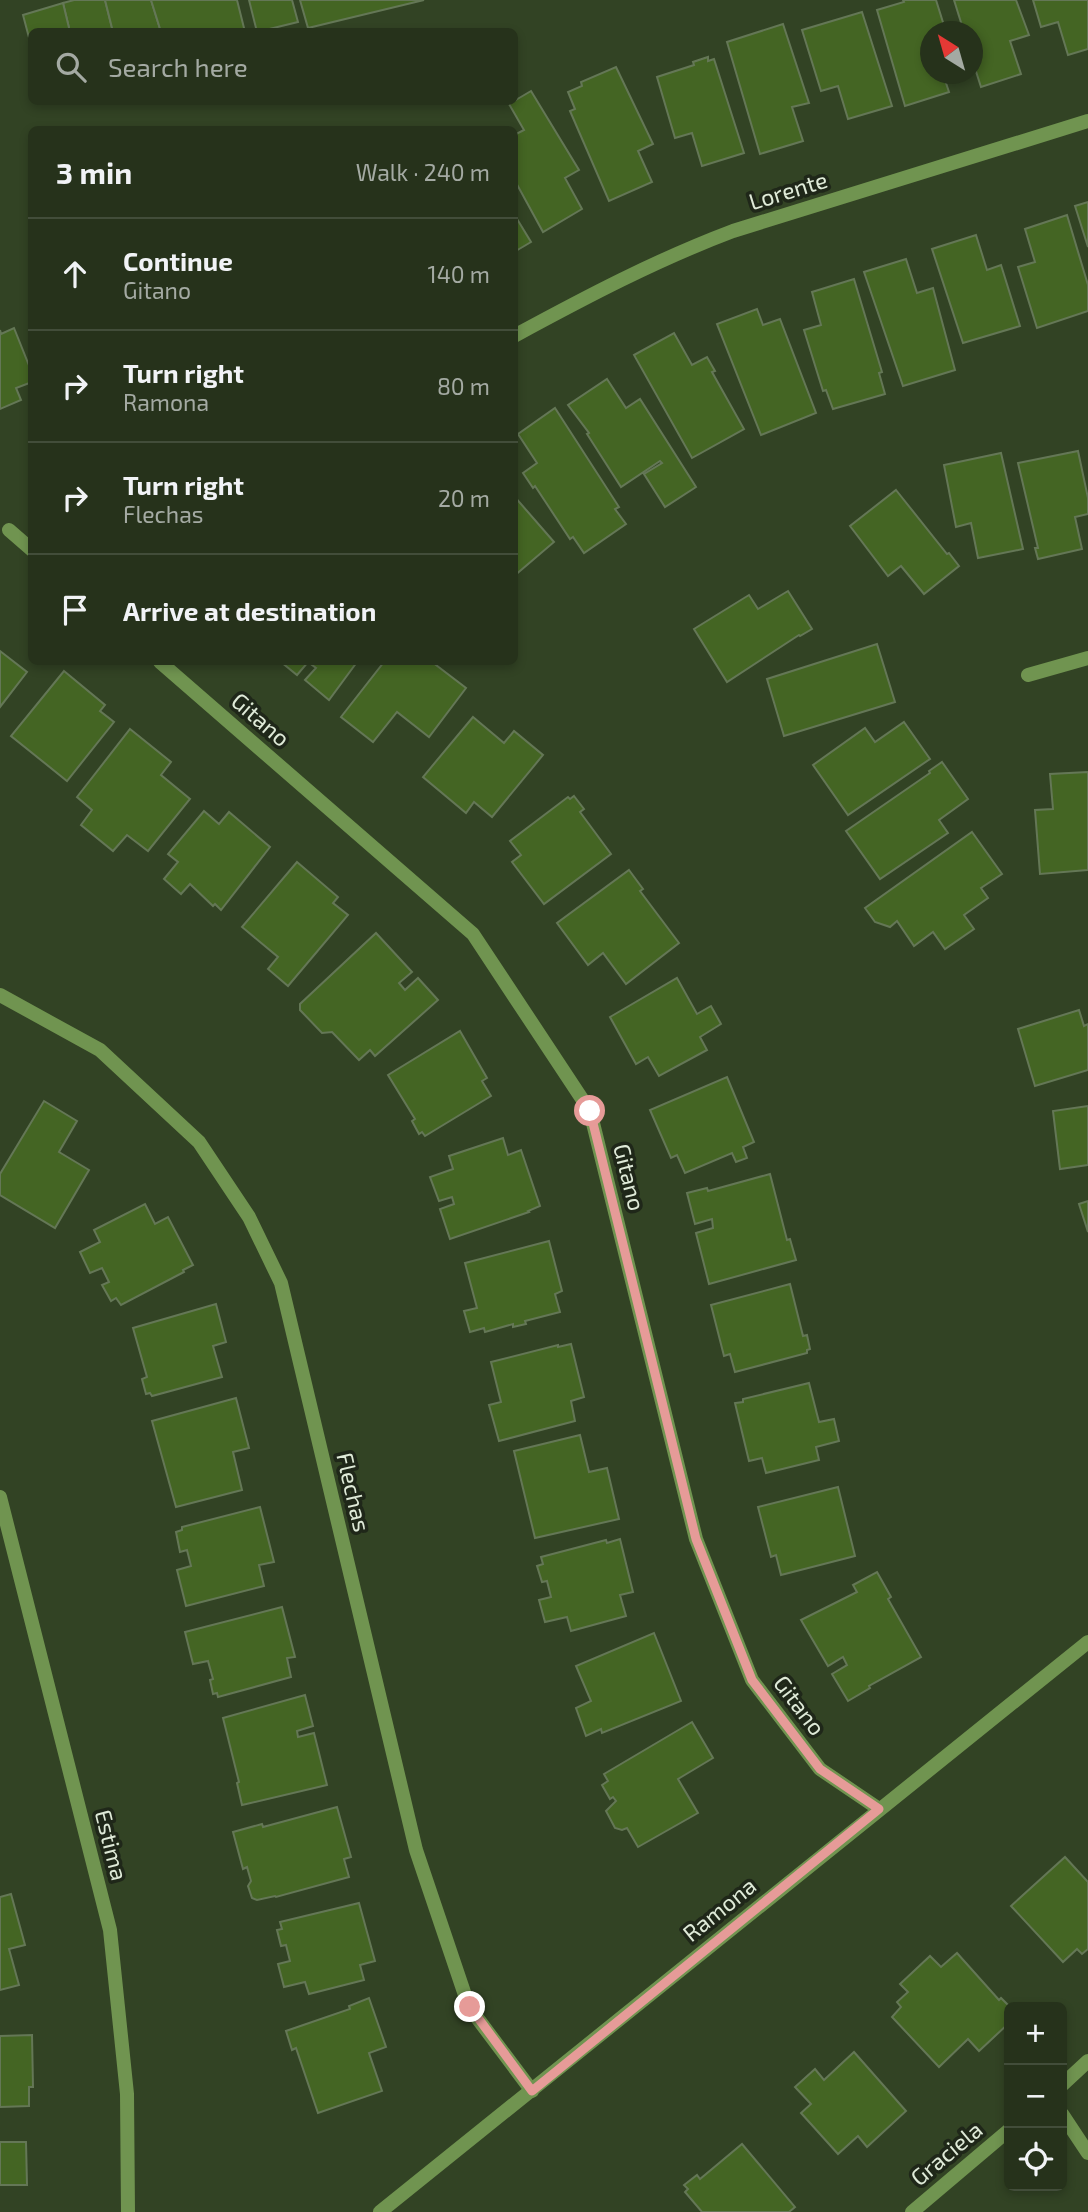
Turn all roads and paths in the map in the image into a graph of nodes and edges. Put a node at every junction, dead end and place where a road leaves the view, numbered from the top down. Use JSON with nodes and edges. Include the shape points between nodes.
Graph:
{"nodes":[{"id":1,"x":1088,"y":121,"type":"edge"},
{"id":2,"x":518,"y":334,"type":"edge"},
{"id":3,"x":9,"y":530,"type":"dead end"},
{"id":4,"x":28,"y":547,"type":"edge"},
{"id":5,"x":1088,"y":658,"type":"edge"},
{"id":6,"x":163,"y":665,"type":"edge"},
{"id":7,"x":1028,"y":674,"type":"dead end"},
{"id":8,"x":0,"y":995,"type":"edge"},
{"id":9,"x":0,"y":1497,"type":"edge"},
{"id":10,"x":1088,"y":1642,"type":"edge"},
{"id":11,"x":879,"y":1809,"type":"junction"},
{"id":12,"x":1088,"y":2061,"type":"edge"},
{"id":13,"x":1067,"y":2080,"type":"edge"},
{"id":14,"x":532,"y":2091,"type":"junction"},
{"id":15,"x":1067,"y":2122,"type":"edge"},
{"id":16,"x":1004,"y":2134,"type":"edge"},
{"id":17,"x":1088,"y":2153,"type":"edge"},
{"id":18,"x":128,"y":2212,"type":"edge"},
{"id":19,"x":380,"y":2212,"type":"edge"},
{"id":20,"x":912,"y":2212,"type":"edge"}],
"edges":[{"from":1,"to":2,"type":"street","name":"Lorente","via":[[733,231],[610,284]]},
{"from":3,"to":4,"type":"street"},
{"from":5,"to":7,"type":"street"},
{"from":6,"to":11,"type":"street","name":"Gitano","via":[[473,934],[590,1111],[696,1539],[752,1680],[820,1769]]},
{"from":8,"to":14,"type":"street","name":"Flechas","via":[[100,1051],[199,1142],[249,1217],[281,1283],[416,1850],[470,2007]]},
{"from":9,"to":18,"type":"street","name":"Estima","via":[[110,1930],[127,2094]]},
{"from":10,"to":11,"type":"street","name":"Ramona"},
{"from":11,"to":14,"type":"street","name":"Ramona"},
{"from":12,"to":13,"type":"street"},
{"from":14,"to":19,"type":"street","name":"Ramona"},
{"from":15,"to":17,"type":"street"},
{"from":16,"to":20,"type":"street","name":"Graciela"}]}
